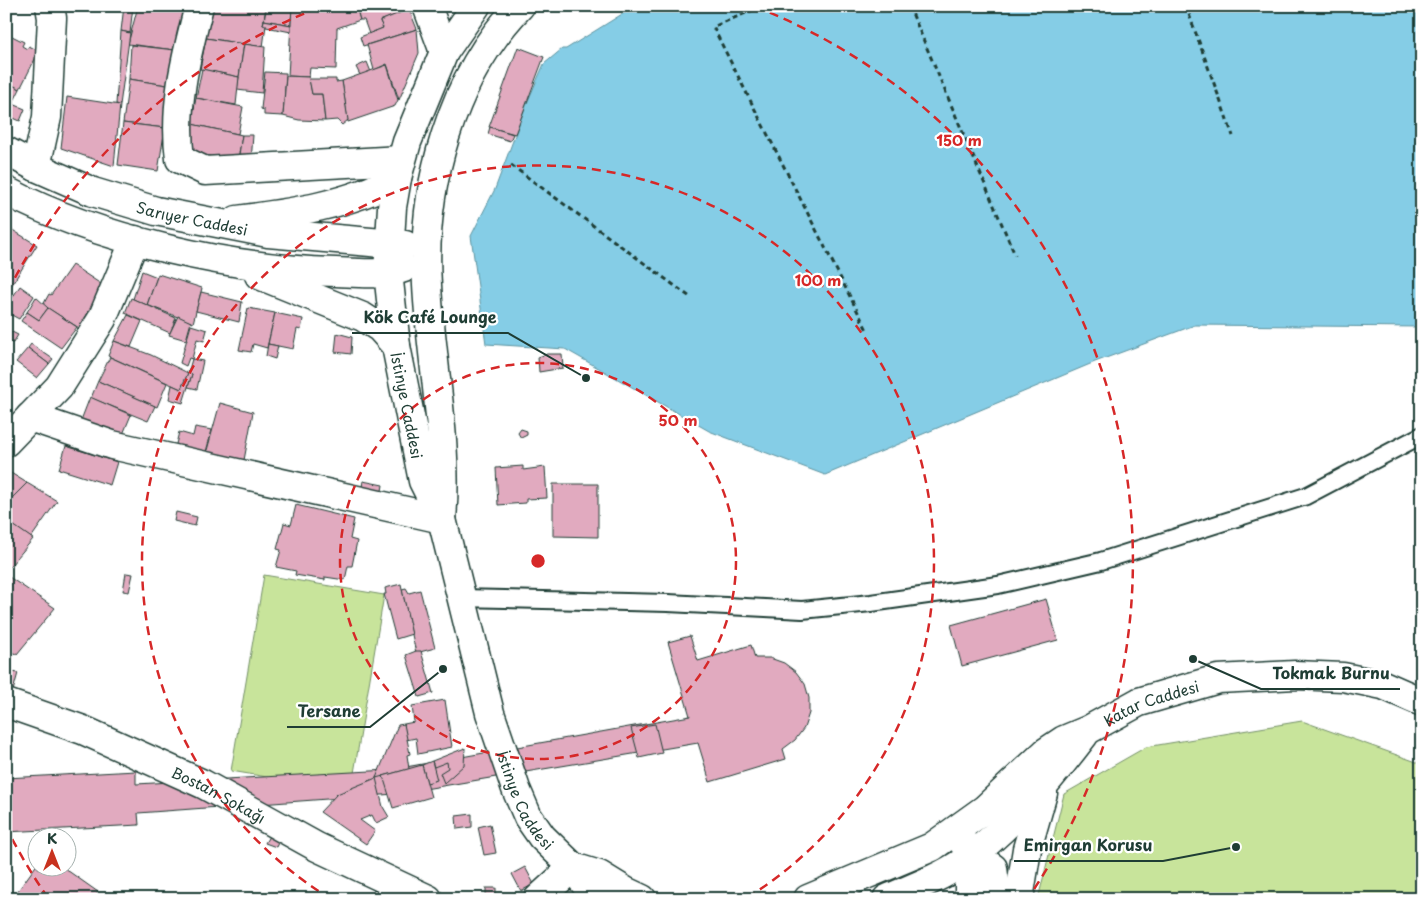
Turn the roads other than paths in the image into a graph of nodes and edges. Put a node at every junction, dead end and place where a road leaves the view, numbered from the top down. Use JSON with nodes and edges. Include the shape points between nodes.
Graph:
{"nodes":[{"id":1,"x":50,"y":6,"type":"edge"},
{"id":2,"x":198,"y":6,"type":"edge"},
{"id":3,"x":427,"y":6,"type":"edge"},
{"id":4,"x":476,"y":6,"type":"edge"},
{"id":5,"x":520,"y":6,"type":"edge"},
{"id":6,"x":444,"y":52,"type":"junction"},
{"id":7,"x":6,"y":151,"type":"edge"},
{"id":8,"x":36,"y":168,"type":"junction"},
{"id":9,"x":399,"y":169,"type":"junction"},
{"id":10,"x":6,"y":191,"type":"edge"},
{"id":11,"x":212,"y":223,"type":"junction"},
{"id":12,"x":135,"y":240,"type":"junction"},
{"id":13,"x":388,"y":243,"type":"junction"},
{"id":14,"x":427,"y":255,"type":"junction"},
{"id":15,"x":220,"y":260,"type":"junction"},
{"id":16,"x":388,"y":272,"type":"junction"},
{"id":17,"x":396,"y":346,"type":"junction"},
{"id":18,"x":30,"y":417,"type":"junction"},
{"id":19,"x":1422,"y":435,"type":"edge"},
{"id":20,"x":6,"y":442,"type":"edge"},
{"id":21,"x":442,"y":519,"type":"junction"},
{"id":22,"x":460,"y":598,"type":"junction"},
{"id":23,"x":1422,"y":702,"type":"edge"},
{"id":24,"x":6,"y":703,"type":"edge"},
{"id":25,"x":1088,"y":730,"type":"junction"},
{"id":26,"x":1048,"y":780,"type":"junction"},
{"id":27,"x":955,"y":832,"type":"junction"},
{"id":28,"x":972,"y":854,"type":"junction"},
{"id":29,"x":573,"y":867,"type":"junction"},
{"id":30,"x":428,"y":899,"type":"edge"},
{"id":31,"x":538,"y":899,"type":"edge"},
{"id":32,"x":596,"y":899,"type":"edge"},
{"id":33,"x":642,"y":899,"type":"edge"},
{"id":34,"x":808,"y":899,"type":"edge"},
{"id":35,"x":887,"y":899,"type":"edge"},
{"id":36,"x":908,"y":899,"type":"edge"},
{"id":37,"x":969,"y":899,"type":"edge"},
{"id":38,"x":997,"y":899,"type":"edge"},
{"id":39,"x":1019,"y":899,"type":"edge"}],
"edges":[{"from":1,"to":8,"type":"main road","via":[[47,117]]},
{"from":2,"to":9,"type":"main road","via":[[181,77],[180,159],[205,172]]},
{"from":3,"to":6,"type":"main road"},
{"from":4,"to":6,"type":"main road","name":"İstinye Caddesi"},
{"from":5,"to":14,"type":"main road","name":"İstinye Caddesi","via":[[480,56],[462,93],[440,154],[430,210]]},
{"from":6,"to":9,"type":"main road","name":"İstinye Caddesi"},
{"from":7,"to":8,"type":"main road","name":"Sarıyer Caddesi"},
{"from":8,"to":11,"type":"main road","name":"Sarıyer Caddesi","via":[[93,192],[156,211]]},
{"from":9,"to":11,"type":"main road","via":[[360,195],[324,205]]},
{"from":9,"to":13,"type":"main road","name":"İstinye Caddesi"},
{"from":10,"to":12,"type":"main road","via":[[94,228]]},
{"from":11,"to":13,"type":"main road","name":"Sarıyer Caddesi","via":[[286,235]]},
{"from":12,"to":15,"type":"main road"},
{"from":12,"to":18,"type":"main road","via":[[102,319],[59,387]]},
{"from":13,"to":14,"type":"main road","name":"Sarıyer Caddesi","via":[[401,244]]},
{"from":13,"to":16,"type":"main road","name":"İstinye Caddesi"},
{"from":14,"to":16,"type":"main road","via":[[408,267]]},
{"from":14,"to":21,"type":"main road","name":"İstinye Caddesi","via":[[428,305],[444,454]]},
{"from":15,"to":16,"type":"main road","via":[[308,271]]},
{"from":15,"to":17,"type":"main road","via":[[362,317],[380,328]]},
{"from":16,"to":17,"type":"main road","name":"İstinye Caddesi"},
{"from":17,"to":21,"type":"main road","name":"İstinye Caddesi","via":[[423,480]]},
{"from":18,"to":20,"type":"main road"},
{"from":18,"to":21,"type":"main road","via":[[112,445]]},
{"from":19,"to":22,"type":"lane","via":[[1306,496],[1101,561],[998,585],[802,610],[668,602]]},
{"from":21,"to":22,"type":"main road","name":"İstinye Caddesi"},
{"from":22,"to":29,"type":"main road","name":"İstinye Caddesi","via":[[490,713],[516,789],[542,837]]},
{"from":23,"to":25,"type":"main road","name":"Katar Caddesi","via":[[1383,685],[1343,677],[1245,676],[1218,679],[1139,702]]},
{"from":24,"to":30,"type":"main road","name":"Bostan Sokağı","via":[[83,730],[203,784],[317,847]]},
{"from":25,"to":26,"type":"main road","name":"Katar Caddesi"},
{"from":25,"to":27,"type":"main road","name":"Katar Caddesi","via":[[1046,752],[985,810]]},
{"from":26,"to":28,"type":"main road","name":"Katar Caddesi","via":[[1016,819]]},
{"from":26,"to":39,"type":"main road","via":[[1029,840]]},
{"from":27,"to":28,"type":"main road"},
{"from":27,"to":34,"type":"main road","via":[[932,847]]},
{"from":28,"to":35,"type":"main road","via":[[952,868]]},
{"from":28,"to":37,"type":"main road"},
{"from":28,"to":38,"type":"main road","via":[[993,868]]},
{"from":29,"to":31,"type":"main road"},
{"from":29,"to":32,"type":"main road","name":"İstinye Caddesi"},
{"from":29,"to":33,"type":"main road","name":"İstinye Caddesi","via":[[599,875]]},
{"from":35,"to":36,"type":"main road"}]}
